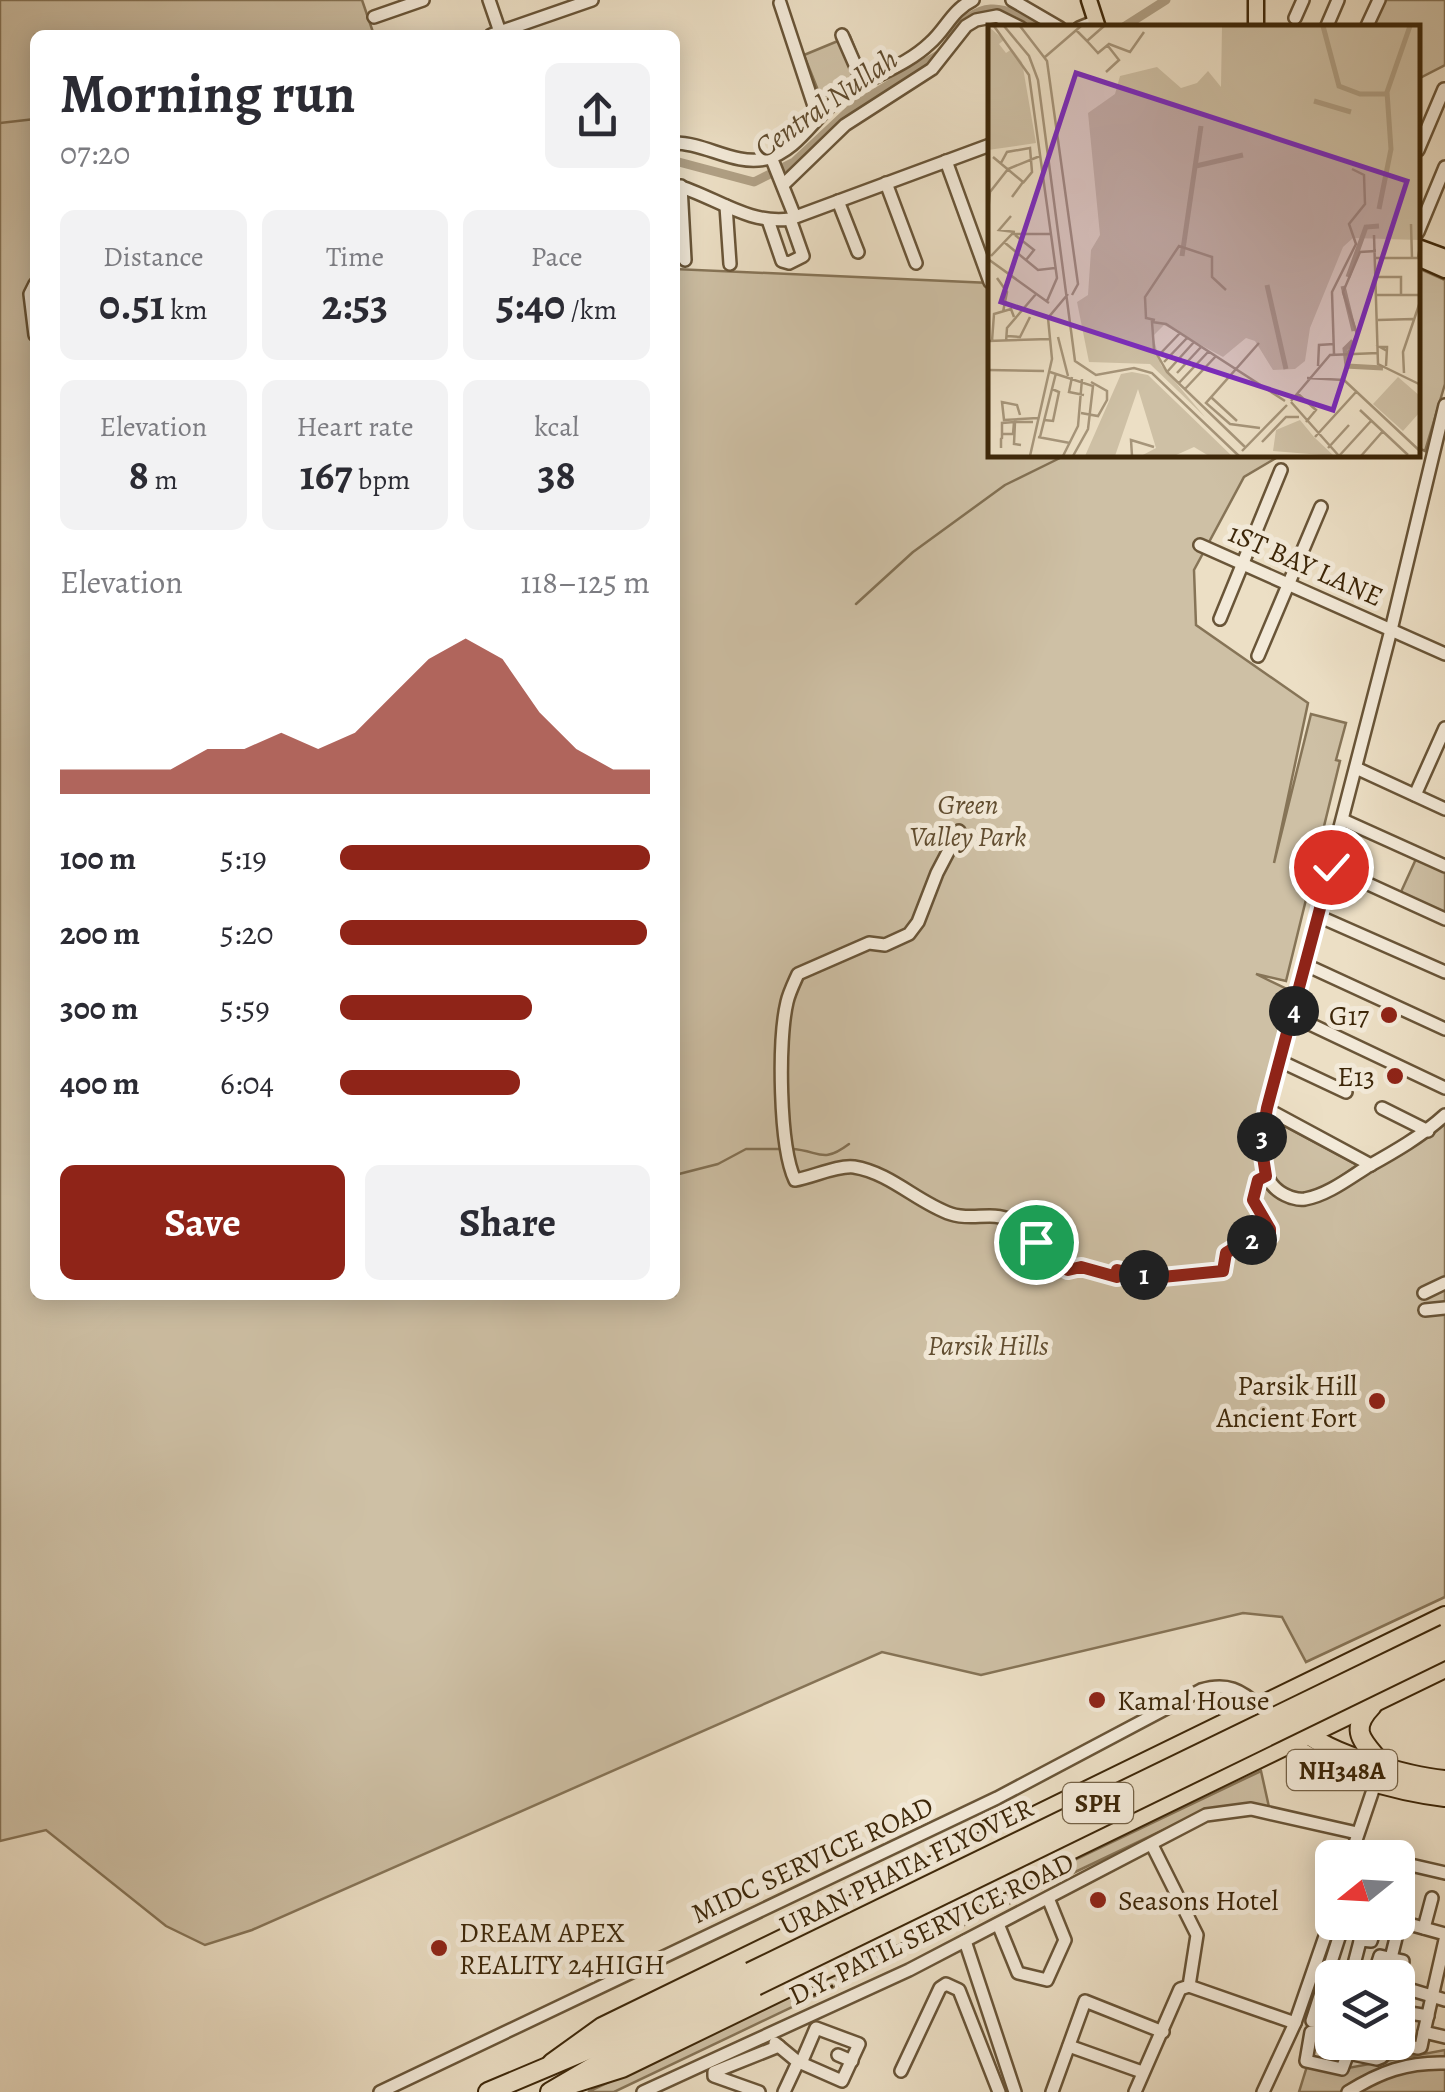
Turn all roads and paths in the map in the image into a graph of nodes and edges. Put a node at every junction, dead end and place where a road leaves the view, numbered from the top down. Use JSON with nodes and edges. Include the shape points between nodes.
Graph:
{"nodes":[{"id":1,"x":424,"y":0,"type":"edge"},
{"id":2,"x":489,"y":0,"type":"edge"},
{"id":3,"x":592,"y":0,"type":"edge"},
{"id":4,"x":973,"y":0,"type":"edge"},
{"id":5,"x":1012,"y":0,"type":"edge"},
{"id":6,"x":1089,"y":0,"type":"edge"},
{"id":7,"x":1303,"y":0,"type":"edge"},
{"id":8,"x":1338,"y":0,"type":"edge"},
{"id":9,"x":1379,"y":0,"type":"edge"},
{"id":10,"x":780,"y":3,"type":"dead end"},
{"id":11,"x":374,"y":17,"type":"dead end"},
{"id":12,"x":1295,"y":18,"type":"dead end"},
{"id":13,"x":1097,"y":24,"type":"edge"},
{"id":14,"x":1015,"y":25,"type":"edge"},
{"id":15,"x":1055,"y":25,"type":"edge"},
{"id":16,"x":1327,"y":25,"type":"edge"},
{"id":17,"x":1367,"y":25,"type":"edge"},
{"id":18,"x":494,"y":30,"type":"edge"},
{"id":19,"x":506,"y":30,"type":"edge"},
{"id":20,"x":842,"y":35,"type":"dead end"},
{"id":21,"x":864,"y":84,"type":"junction"},
{"id":22,"x":1444,"y":89,"type":"edge"},
{"id":23,"x":818,"y":118,"type":"junction"},
{"id":24,"x":680,"y":143,"type":"edge"},
{"id":25,"x":1420,"y":145,"type":"edge"},
{"id":26,"x":988,"y":146,"type":"edge"},
{"id":27,"x":946,"y":161,"type":"junction"},
{"id":28,"x":1445,"y":168,"type":"edge"},
{"id":29,"x":776,"y":170,"type":"junction"},
{"id":30,"x":886,"y":183,"type":"junction"},
{"id":31,"x":680,"y":187,"type":"edge"},
{"id":32,"x":838,"y":201,"type":"junction"},
{"id":33,"x":726,"y":206,"type":"junction"},
{"id":34,"x":680,"y":207,"type":"edge"},
{"id":35,"x":768,"y":220,"type":"junction"},
{"id":36,"x":793,"y":221,"type":"junction"},
{"id":37,"x":1420,"y":227,"type":"edge"},
{"id":38,"x":773,"y":236,"type":"junction"},
{"id":39,"x":1420,"y":248,"type":"edge"},
{"id":40,"x":858,"y":252,"type":"dead end"},
{"id":41,"x":1445,"y":257,"type":"edge"},
{"id":42,"x":1420,"y":259,"type":"edge"},
{"id":43,"x":685,"y":260,"type":"dead end"},
{"id":44,"x":916,"y":263,"type":"dead end"},
{"id":45,"x":730,"y":264,"type":"dead end"},
{"id":46,"x":1445,"y":270,"type":"edge"},
{"id":47,"x":988,"y":276,"type":"edge"},
{"id":48,"x":1445,"y":405,"type":"edge"},
{"id":49,"x":1281,"y":470,"type":"dead end"},
{"id":50,"x":1322,"y":506,"type":"dead end"},
{"id":51,"x":1200,"y":545,"type":"dead end"},
{"id":52,"x":1242,"y":564,"type":"junction"},
{"id":53,"x":1289,"y":584,"type":"junction"},
{"id":54,"x":1220,"y":619,"type":"dead end"},
{"id":55,"x":1391,"y":630,"type":"junction"},
{"id":56,"x":1445,"y":654,"type":"edge"},
{"id":57,"x":1258,"y":656,"type":"dead end"},
{"id":58,"x":1445,"y":728,"type":"edge"},
{"id":59,"x":1356,"y":768,"type":"junction"},
{"id":60,"x":1415,"y":795,"type":"junction"},
{"id":61,"x":1445,"y":809,"type":"edge"},
{"id":62,"x":1343,"y":820,"type":"junction"},
{"id":63,"x":959,"y":832,"type":"dead end"},
{"id":64,"x":1445,"y":866,"type":"edge"},
{"id":65,"x":1331,"y":867,"type":"junction"},
{"id":66,"x":1318,"y":916,"type":"junction"},
{"id":67,"x":1445,"y":919,"type":"edge"},
{"id":68,"x":1306,"y":965,"type":"junction"},
{"id":69,"x":1445,"y":972,"type":"edge"},
{"id":70,"x":1293,"y":1016,"type":"junction"},
{"id":71,"x":1445,"y":1029,"type":"edge"},
{"id":72,"x":1280,"y":1060,"type":"junction"},
{"id":73,"x":1445,"y":1088,"type":"edge"},
{"id":74,"x":1346,"y":1092,"type":"dead end"},
{"id":75,"x":1267,"y":1108,"type":"junction"},
{"id":76,"x":1382,"y":1108,"type":"dead end"},
{"id":77,"x":1445,"y":1116,"type":"edge"},
{"id":78,"x":1428,"y":1131,"type":"junction"},
{"id":79,"x":1371,"y":1165,"type":"junction"},
{"id":80,"x":1266,"y":1176,"type":"junction"},
{"id":81,"x":1445,"y":1283,"type":"edge"},
{"id":82,"x":1424,"y":1292,"type":"dead end"},
{"id":83,"x":1445,"y":1308,"type":"edge"},
{"id":84,"x":1425,"y":1310,"type":"dead end"},
{"id":85,"x":1445,"y":1616,"type":"edge"},
{"id":86,"x":1445,"y":1634,"type":"edge"},
{"id":87,"x":1445,"y":1650,"type":"edge"},
{"id":88,"x":1445,"y":1668,"type":"edge"},
{"id":89,"x":1380,"y":1699,"type":"junction"},
{"id":90,"x":1261,"y":1700,"type":"junction"},
{"id":91,"x":1307,"y":1735,"type":"junction"},
{"id":92,"x":1289,"y":1744,"type":"junction"},
{"id":93,"x":1262,"y":1757,"type":"junction"},
{"id":94,"x":1332,"y":1767,"type":"junction"},
{"id":95,"x":1379,"y":1773,"type":"junction"},
{"id":96,"x":1445,"y":1780,"type":"edge"},
{"id":97,"x":1445,"y":1797,"type":"edge"},
{"id":98,"x":1356,"y":1833,"type":"junction"},
{"id":99,"x":1354,"y":1840,"type":"edge"},
{"id":100,"x":1152,"y":1845,"type":"junction"},
{"id":101,"x":1415,"y":1866,"type":"edge"},
{"id":102,"x":1445,"y":1873,"type":"edge"},
{"id":103,"x":1048,"y":1898,"type":"junction"},
{"id":104,"x":1432,"y":1898,"type":"dead end"},
{"id":105,"x":998,"y":1924,"type":"junction"},
{"id":106,"x":1415,"y":1926,"type":"edge"},
{"id":107,"x":1424,"y":1928,"type":"junction"},
{"id":108,"x":1445,"y":1937,"type":"edge"},
{"id":109,"x":1324,"y":1940,"type":"edge"},
{"id":110,"x":1338,"y":1940,"type":"edge"},
{"id":111,"x":1360,"y":1940,"type":"edge"},
{"id":112,"x":1395,"y":1940,"type":"edge"},
{"id":113,"x":965,"y":1941,"type":"junction"},
{"id":114,"x":1333,"y":1954,"type":"junction"},
{"id":115,"x":1391,"y":1958,"type":"junction"},
{"id":116,"x":1331,"y":1960,"type":"edge"},
{"id":117,"x":1341,"y":1960,"type":"edge"},
{"id":118,"x":1360,"y":1960,"type":"edge"},
{"id":119,"x":1376,"y":1960,"type":"edge"},
{"id":120,"x":1398,"y":1960,"type":"edge"},
{"id":121,"x":753,"y":1979,"type":"junction"},
{"id":122,"x":1189,"y":1986,"type":"junction"},
{"id":123,"x":1438,"y":1998,"type":"edge"},
{"id":124,"x":1415,"y":2013,"type":"edge"},
{"id":125,"x":1428,"y":2016,"type":"junction"},
{"id":126,"x":1295,"y":2023,"type":"junction"},
{"id":127,"x":1315,"y":2029,"type":"edge"},
{"id":128,"x":1163,"y":2032,"type":"junction"},
{"id":129,"x":1424,"y":2032,"type":"junction"},
{"id":130,"x":768,"y":2036,"type":"junction"},
{"id":131,"x":1445,"y":2036,"type":"edge"},
{"id":132,"x":779,"y":2046,"type":"junction"},
{"id":133,"x":1069,"y":2046,"type":"junction"},
{"id":134,"x":1415,"y":2047,"type":"edge"},
{"id":135,"x":838,"y":2054,"type":"dead end"},
{"id":136,"x":1345,"y":2060,"type":"edge"},
{"id":137,"x":852,"y":2061,"type":"junction"},
{"id":138,"x":800,"y":2062,"type":"junction"},
{"id":139,"x":552,"y":2063,"type":"junction"},
{"id":140,"x":1445,"y":2063,"type":"edge"},
{"id":141,"x":901,"y":2071,"type":"dead end"},
{"id":142,"x":1142,"y":2072,"type":"junction"},
{"id":143,"x":840,"y":2087,"type":"edge"},
{"id":144,"x":556,"y":2089,"type":"edge"},
{"id":145,"x":380,"y":2092,"type":"edge"},
{"id":146,"x":488,"y":2092,"type":"edge"},
{"id":147,"x":643,"y":2092,"type":"edge"},
{"id":148,"x":759,"y":2092,"type":"edge"},
{"id":149,"x":784,"y":2092,"type":"edge"},
{"id":150,"x":999,"y":2092,"type":"edge"},
{"id":151,"x":1014,"y":2092,"type":"edge"},
{"id":152,"x":1052,"y":2092,"type":"edge"},
{"id":153,"x":1135,"y":2092,"type":"edge"},
{"id":154,"x":1264,"y":2092,"type":"edge"},
{"id":155,"x":1348,"y":2092,"type":"edge"}],
"edges":[{"from":1,"to":11,"type":"street"},
{"from":2,"to":18,"type":"street"},
{"from":3,"to":19,"type":"street"},
{"from":4,"to":21,"type":"street","via":[[930,44]]},
{"from":5,"to":15,"type":"street"},
{"from":6,"to":13,"type":"main road"},
{"from":7,"to":12,"type":"street"},
{"from":8,"to":16,"type":"street"},
{"from":9,"to":17,"type":"street"},
{"from":10,"to":23,"type":"street"},
{"from":14,"to":29,"type":"street","via":[[997,16],[966,26],[932,70]]},
{"from":20,"to":21,"type":"street"},
{"from":21,"to":23,"type":"street"},
{"from":22,"to":25,"type":"street"},
{"from":23,"to":29,"type":"street"},
{"from":24,"to":29,"type":"street"},
{"from":26,"to":27,"type":"street"},
{"from":27,"to":30,"type":"street"},
{"from":27,"to":47,"type":"street"},
{"from":28,"to":37,"type":"street"},
{"from":29,"to":36,"type":"street"},
{"from":30,"to":32,"type":"street"},
{"from":30,"to":44,"type":"street"},
{"from":31,"to":33,"type":"street"},
{"from":32,"to":36,"type":"street"},
{"from":32,"to":40,"type":"street"},
{"from":33,"to":35,"type":"street"},
{"from":33,"to":45,"type":"street"},
{"from":34,"to":43,"type":"street"},
{"from":35,"to":36,"type":"street"},
{"from":35,"to":38,"type":"street"},
{"from":36,"to":38,"type":"street"},
{"from":36,"to":38,"type":"street","via":[[800,260],[782,261]]},
{"from":39,"to":41,"type":"main road"},
{"from":42,"to":46,"type":"main road"},
{"from":48,"to":55,"type":"street"},
{"from":49,"to":52,"type":"street"},
{"from":50,"to":53,"type":"street"},
{"from":51,"to":52,"type":"street","name":"1ST BAY LANE"},
{"from":52,"to":53,"type":"street","name":"1ST BAY LANE"},
{"from":52,"to":54,"type":"street"},
{"from":53,"to":55,"type":"street","name":"1ST BAY LANE"},
{"from":53,"to":57,"type":"street"},
{"from":55,"to":56,"type":"street","name":"1ST BAY LANE"},
{"from":55,"to":59,"type":"street"},
{"from":58,"to":60,"type":"street"},
{"from":59,"to":60,"type":"street"},
{"from":59,"to":62,"type":"street"},
{"from":60,"to":61,"type":"street"},
{"from":62,"to":64,"type":"street"},
{"from":62,"to":65,"type":"street"},
{"from":63,"to":80,"type":"street","via":[[909,934],[885,945],[868,943],[798,974],[783,1033],[794,1180],[851,1166],[949,1214],[1010,1220],[1068,1270],[1152,1278],[1223,1271],[1226,1253],[1270,1236],[1253,1200],[1258,1180]]},
{"from":65,"to":66,"type":"street"},
{"from":65,"to":67,"type":"street"},
{"from":66,"to":68,"type":"street"},
{"from":66,"to":69,"type":"street"},
{"from":68,"to":70,"type":"street"},
{"from":68,"to":71,"type":"street"},
{"from":70,"to":72,"type":"street"},
{"from":70,"to":73,"type":"street"},
{"from":72,"to":74,"type":"street"},
{"from":72,"to":75,"type":"street"},
{"from":75,"to":79,"type":"street"},
{"from":75,"to":80,"type":"street","via":[[1261,1144]]},
{"from":76,"to":78,"type":"street"},
{"from":77,"to":78,"type":"street"},
{"from":78,"to":79,"type":"street"},
{"from":79,"to":80,"type":"street","via":[[1301,1200],[1279,1193]]},
{"from":81,"to":82,"type":"street"},
{"from":83,"to":84,"type":"street"},
{"from":85,"to":90,"type":"highway"},
{"from":86,"to":121,"type":"highway","name":"URAN PHATA FLYOVER","number":"SPH","bridge":true},
{"from":87,"to":121,"type":"highway","name":"URAN PHATA FLYOVER","number":"SPH","bridge":true},
{"from":88,"to":89,"type":"highway"},
{"from":89,"to":91,"type":"highway"},
{"from":89,"to":95,"type":"highway","via":[[1359,1728]]},
{"from":90,"to":91,"type":"highway","number":"NH348A"},
{"from":90,"to":92,"type":"highway","number":"NH348A"},
{"from":90,"to":139,"type":"highway","via":[[602,2027]]},
{"from":90,"to":145,"type":"street","name":"MIDC SERVICE ROAD","via":[[1226,1686],[1202,1690],[997,1798]]},
{"from":91,"to":92,"type":"highway"},
{"from":91,"to":95,"type":"highway","number":"NH348A"},
{"from":92,"to":93,"type":"highway"},
{"from":92,"to":94,"type":"highway","number":"NH348A"},
{"from":93,"to":94,"type":"highway","via":[[1293,1756]]},
{"from":93,"to":144,"type":"highway","via":[[622,2068]]},
{"from":94,"to":95,"type":"highway","number":"NH348A"},
{"from":95,"to":96,"type":"highway","number":"NH348A"},
{"from":95,"to":97,"type":"highway","number":"NH348A"},
{"from":95,"to":98,"type":"street"},
{"from":98,"to":99,"type":"street"},
{"from":98,"to":100,"type":"street","name":"D.Y. PATIL SERVICE ROAD","via":[[1240,1809],[1206,1816]]},
{"from":100,"to":103,"type":"street","name":"D.Y. PATIL SERVICE ROAD"},
{"from":100,"to":122,"type":"street","via":[[1196,1934]]},
{"from":101,"to":102,"type":"street"},
{"from":103,"to":105,"type":"street","name":"D.Y. PATIL SERVICE ROAD"},
{"from":103,"to":105,"type":"street","via":[[1065,1940],[1047,1980],[1018,1972]]},
{"from":104,"to":107,"type":"street"},
{"from":105,"to":113,"type":"street","name":"D.Y. PATIL SERVICE ROAD"},
{"from":106,"to":107,"type":"street"},
{"from":107,"to":108,"type":"street"},
{"from":108,"to":123,"type":"street"},
{"from":109,"to":126,"type":"street"},
{"from":110,"to":114,"type":"street"},
{"from":111,"to":118,"type":"street"},
{"from":112,"to":115,"type":"street"},
{"from":113,"to":130,"type":"street","name":"D.Y. PATIL SERVICE ROAD"},
{"from":113,"to":151,"type":"street"},
{"from":114,"to":116,"type":"street"},
{"from":114,"to":117,"type":"street"},
{"from":115,"to":119,"type":"street"},
{"from":115,"to":120,"type":"street"},
{"from":121,"to":139,"type":"highway","name":"URAN PHATA FLYOVER","number":"SPH"},
{"from":121,"to":144,"type":"highway","name":"URAN PHATA FLYOVER","number":"SPH"},
{"from":122,"to":126,"type":"street"},
{"from":122,"to":128,"type":"street","via":[[1180,1989]]},
{"from":123,"to":125,"type":"street"},
{"from":124,"to":125,"type":"street"},
{"from":125,"to":129,"type":"street"},
{"from":126,"to":154,"type":"street"},
{"from":127,"to":136,"type":"street","via":[[1306,2060],[1342,2068]]},
{"from":128,"to":133,"type":"street","via":[[1085,2001]]},
{"from":128,"to":142,"type":"street"},
{"from":129,"to":131,"type":"street"},
{"from":129,"to":134,"type":"street"},
{"from":130,"to":132,"type":"street"},
{"from":130,"to":147,"type":"street","name":"D.Y. PATIL SERVICE ROAD"},
{"from":132,"to":138,"type":"street"},
{"from":132,"to":148,"type":"street","via":[[714,2072]]},
{"from":133,"to":142,"type":"street"},
{"from":133,"to":152,"type":"street"},
{"from":135,"to":137,"type":"street"},
{"from":137,"to":138,"type":"street","via":[[859,2044],[818,2027]]},
{"from":137,"to":143,"type":"street"},
{"from":138,"to":143,"type":"street"},
{"from":138,"to":149,"type":"street"},
{"from":139,"to":146,"type":"highway","number":"SPH"},
{"from":140,"to":155,"type":"street","via":[[1414,2062]]},
{"from":141,"to":150,"type":"street","via":[[946,1984],[960,1990]]},
{"from":142,"to":153,"type":"street"}]}
